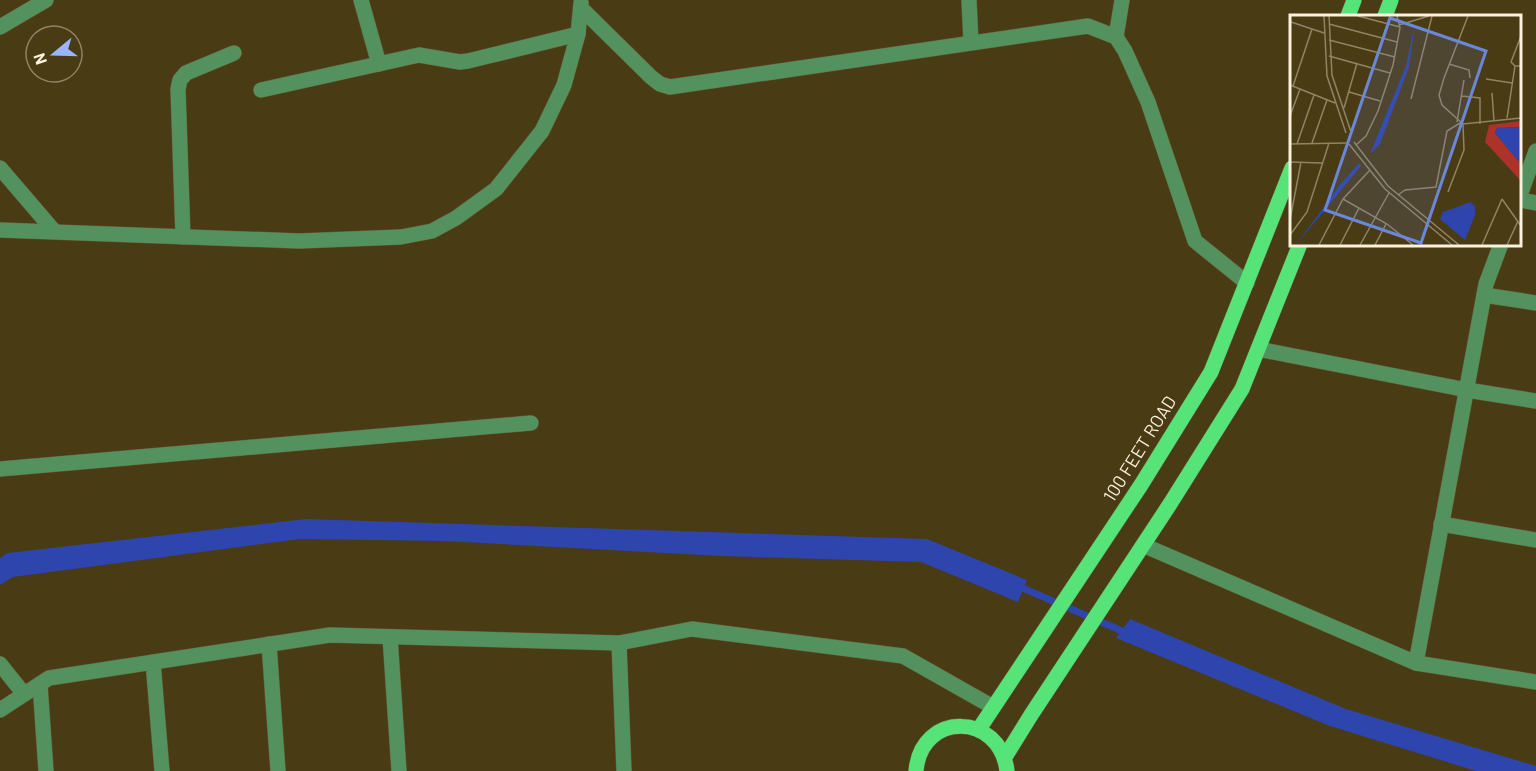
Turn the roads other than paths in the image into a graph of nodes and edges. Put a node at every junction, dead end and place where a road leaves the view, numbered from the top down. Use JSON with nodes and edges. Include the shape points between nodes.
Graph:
{"nodes":[{"id":1,"x":46,"y":0,"type":"edge"},
{"id":2,"x":361,"y":0,"type":"edge"},
{"id":3,"x":969,"y":0,"type":"edge"},
{"id":4,"x":1122,"y":0,"type":"edge"},
{"id":5,"x":1354,"y":0,"type":"edge"},
{"id":6,"x":1391,"y":0,"type":"edge"},
{"id":7,"x":581,"y":5,"type":"edge"},
{"id":8,"x":1348,"y":15,"type":"edge"},
{"id":9,"x":1385,"y":15,"type":"edge"},
{"id":10,"x":0,"y":27,"type":"edge"},
{"id":11,"x":578,"y":34,"type":"junction"},
{"id":12,"x":1116,"y":37,"type":"junction"},
{"id":13,"x":971,"y":42,"type":"junction"},
{"id":14,"x":234,"y":53,"type":"dead end"},
{"id":15,"x":379,"y":64,"type":"junction"},
{"id":16,"x":261,"y":90,"type":"dead end"},
{"id":17,"x":1536,"y":151,"type":"edge"},
{"id":18,"x":0,"y":168,"type":"edge"},
{"id":19,"x":1290,"y":173,"type":"edge"},
{"id":20,"x":1521,"y":192,"type":"edge"},
{"id":21,"x":1521,"y":200,"type":"edge"},
{"id":22,"x":1536,"y":203,"type":"edge"},
{"id":23,"x":0,"y":230,"type":"edge"},
{"id":24,"x":54,"y":231,"type":"junction"},
{"id":25,"x":183,"y":237,"type":"junction"},
{"id":26,"x":1299,"y":246,"type":"edge"},
{"id":27,"x":1500,"y":246,"type":"edge"},
{"id":28,"x":1247,"y":283,"type":"junction"},
{"id":29,"x":1484,"y":295,"type":"junction"},
{"id":30,"x":1536,"y":303,"type":"edge"},
{"id":31,"x":1258,"y":350,"type":"junction"},
{"id":32,"x":1467,"y":390,"type":"junction"},
{"id":33,"x":1536,"y":401,"type":"edge"},
{"id":34,"x":531,"y":423,"type":"dead end"},
{"id":35,"x":0,"y":469,"type":"edge"},
{"id":36,"x":1441,"y":525,"type":"junction"},
{"id":37,"x":1536,"y":540,"type":"edge"},
{"id":38,"x":1143,"y":545,"type":"junction"},
{"id":39,"x":390,"y":637,"type":"junction"},
{"id":40,"x":619,"y":643,"type":"junction"},
{"id":41,"x":269,"y":645,"type":"junction"},
{"id":42,"x":153,"y":662,"type":"junction"},
{"id":43,"x":1416,"y":663,"type":"junction"},
{"id":44,"x":0,"y":664,"type":"edge"},
{"id":45,"x":1536,"y":682,"type":"edge"},
{"id":46,"x":40,"y":684,"type":"junction"},
{"id":47,"x":24,"y":694,"type":"junction"},
{"id":48,"x":993,"y":707,"type":"junction"},
{"id":49,"x":0,"y":710,"type":"edge"},
{"id":50,"x":979,"y":729,"type":"junction"},
{"id":51,"x":1006,"y":764,"type":"edge"},
{"id":52,"x":46,"y":771,"type":"edge"},
{"id":53,"x":162,"y":771,"type":"edge"},
{"id":54,"x":278,"y":771,"type":"edge"},
{"id":55,"x":399,"y":771,"type":"edge"},
{"id":56,"x":624,"y":771,"type":"edge"},
{"id":57,"x":916,"y":771,"type":"edge"}],
"edges":[{"from":1,"to":10,"type":"street"},
{"from":2,"to":15,"type":"street"},
{"from":3,"to":13,"type":"street"},
{"from":4,"to":12,"type":"street"},
{"from":5,"to":8,"type":"main road"},
{"from":6,"to":9,"type":"main road"},
{"from":7,"to":11,"type":"street"},
{"from":7,"to":13,"type":"street","via":[[651,77],[670,87]]},
{"from":11,"to":15,"type":"street","via":[[468,61],[419,55]]},
{"from":11,"to":25,"type":"street","via":[[564,86],[542,131],[496,189],[432,231],[401,237],[299,241]]},
{"from":12,"to":13,"type":"street","via":[[1088,26]]},
{"from":12,"to":28,"type":"street","via":[[1148,102],[1195,241]]},
{"from":14,"to":25,"type":"street","via":[[186,73],[180,80]]},
{"from":15,"to":16,"type":"street"},
{"from":17,"to":20,"type":"street"},
{"from":18,"to":24,"type":"street"},
{"from":19,"to":28,"type":"main road","name":"100 FEET ROAD"},
{"from":21,"to":22,"type":"street"},
{"from":23,"to":24,"type":"street"},
{"from":24,"to":25,"type":"street"},
{"from":26,"to":31,"type":"main road"},
{"from":27,"to":29,"type":"street"},
{"from":28,"to":48,"type":"main road","name":"100 FEET ROAD","via":[[1211,372]]},
{"from":29,"to":30,"type":"street"},
{"from":29,"to":32,"type":"street"},
{"from":31,"to":32,"type":"street"},
{"from":31,"to":38,"type":"main road","via":[[1242,389]]},
{"from":32,"to":33,"type":"street"},
{"from":32,"to":36,"type":"street"},
{"from":34,"to":35,"type":"street"},
{"from":36,"to":37,"type":"street"},
{"from":36,"to":43,"type":"street"},
{"from":38,"to":43,"type":"street"},
{"from":38,"to":51,"type":"main road"},
{"from":39,"to":40,"type":"street"},
{"from":39,"to":41,"type":"street","via":[[330,635]]},
{"from":39,"to":55,"type":"street"},
{"from":40,"to":48,"type":"street","via":[[692,629],[903,656]]},
{"from":40,"to":56,"type":"street"},
{"from":41,"to":42,"type":"street"},
{"from":41,"to":54,"type":"street"},
{"from":42,"to":46,"type":"street","via":[[49,678]]},
{"from":42,"to":53,"type":"street"},
{"from":43,"to":45,"type":"street"},
{"from":44,"to":47,"type":"street"},
{"from":46,"to":47,"type":"street"},
{"from":46,"to":52,"type":"street"},
{"from":47,"to":49,"type":"street"},
{"from":48,"to":50,"type":"main road","name":"100 FEET ROAD"},
{"from":50,"to":51,"type":"main road","via":[[999,746]]},
{"from":50,"to":57,"type":"main road","via":[[953,726],[941,730],[922,748]]}]}
